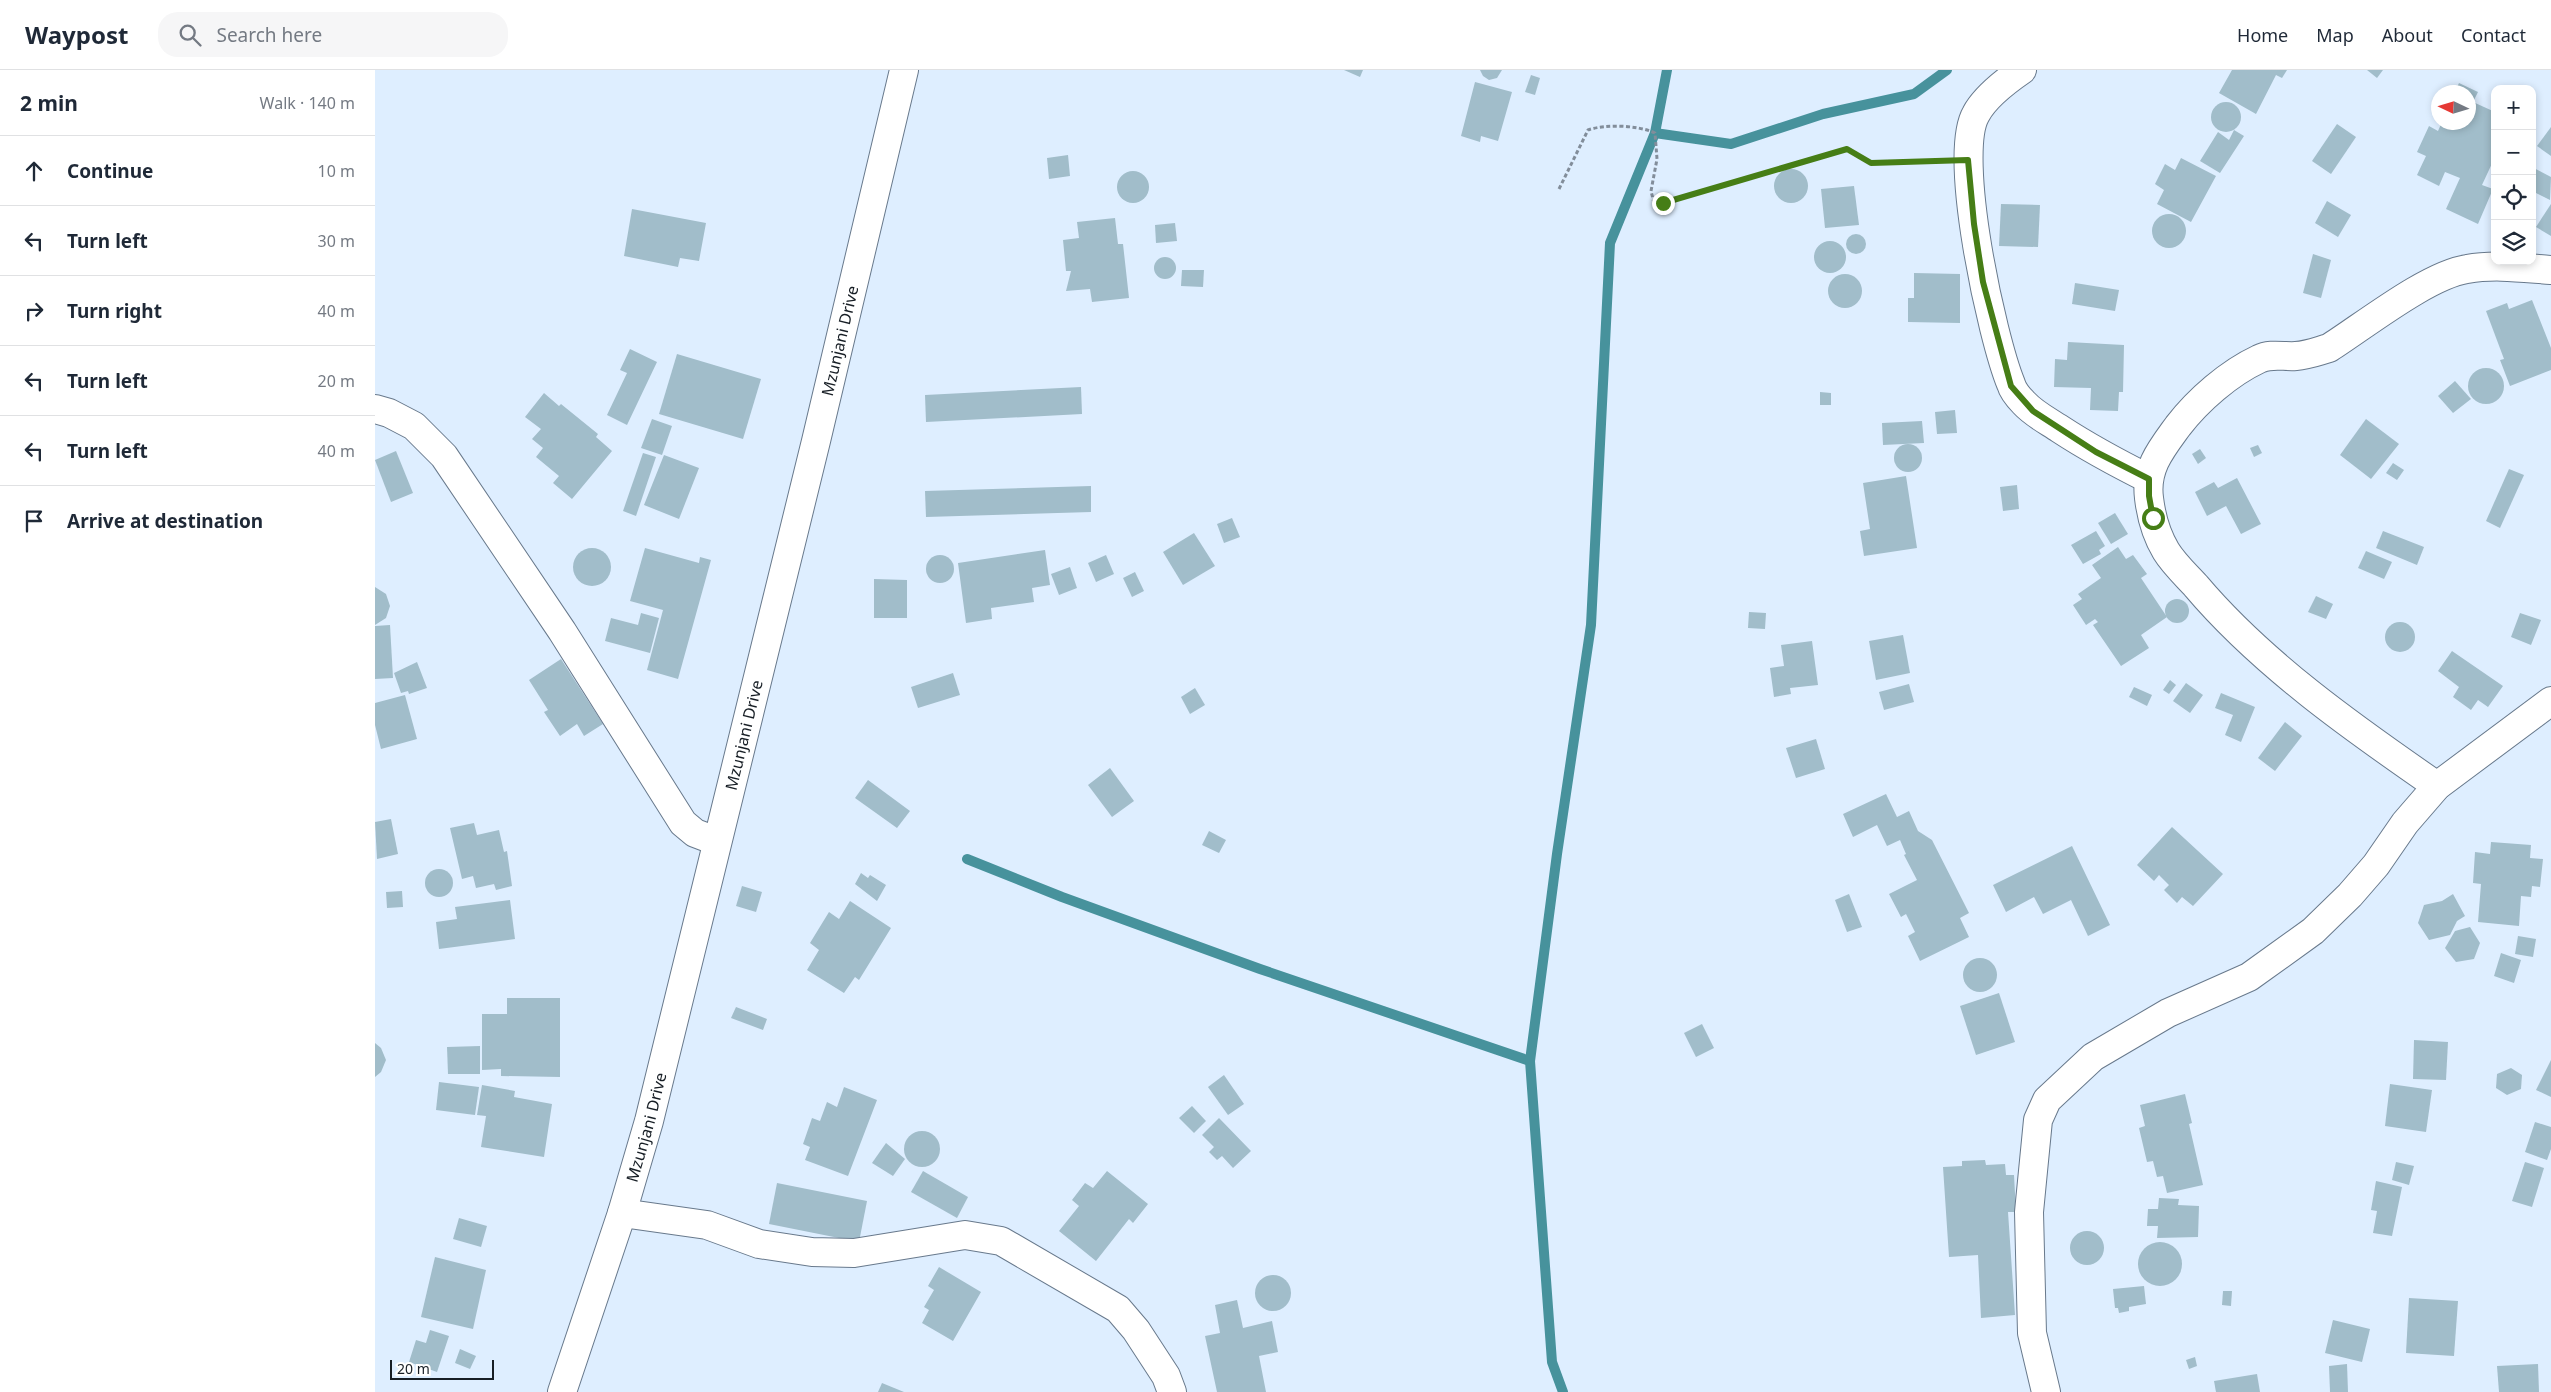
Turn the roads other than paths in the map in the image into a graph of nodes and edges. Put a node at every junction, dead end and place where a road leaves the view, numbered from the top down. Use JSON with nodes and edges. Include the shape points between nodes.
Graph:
{"nodes":[{"id":1,"x":904,"y":70,"type":"edge"},
{"id":2,"x":2022,"y":70,"type":"edge"},
{"id":3,"x":2551,"y":270,"type":"edge"},
{"id":4,"x":375,"y":409,"type":"edge"},
{"id":5,"x":2149,"y":479,"type":"junction"},
{"id":6,"x":2551,"y":701,"type":"edge"},
{"id":7,"x":2437,"y":786,"type":"junction"},
{"id":8,"x":716,"y":842,"type":"junction"},
{"id":9,"x":622,"y":1213,"type":"junction"},
{"id":10,"x":562,"y":1392,"type":"edge"},
{"id":11,"x":1172,"y":1392,"type":"edge"},
{"id":12,"x":2046,"y":1392,"type":"edge"}],
"edges":[{"from":1,"to":8,"type":"street","name":"Mzunjani Drive"},
{"from":2,"to":5,"type":"street","via":[[1975,114],[1968,160],[1983,282],[2011,386],[2033,411],[2096,452]]},
{"from":3,"to":5,"type":"street","via":[[2491,266],[2443,275],[2329,348],[2310,354],[2262,358],[2245,366],[2186,416],[2154,461]]},
{"from":4,"to":8,"type":"street","via":[[414,426],[444,456],[562,630],[683,823],[695,833]]},
{"from":5,"to":7,"type":"street","via":[[2153,518],[2167,552],[2223,618],[2364,735]]},
{"from":6,"to":7,"type":"street"},
{"from":7,"to":12,"type":"street","via":[[2351,895],[2313,932],[2249,977],[2169,1013],[2093,1057],[2047,1100],[2038,1120],[2029,1212],[2032,1333]]},
{"from":8,"to":9,"type":"street","name":"Mzunjani Drive","via":[[649,1121]]},
{"from":9,"to":10,"type":"street","name":"Mzunjani Drive"},
{"from":9,"to":11,"type":"street","via":[[707,1226],[759,1244],[812,1252],[862,1252],[965,1236],[1001,1242],[1041,1262],[1118,1309],[1136,1330]]}]}
